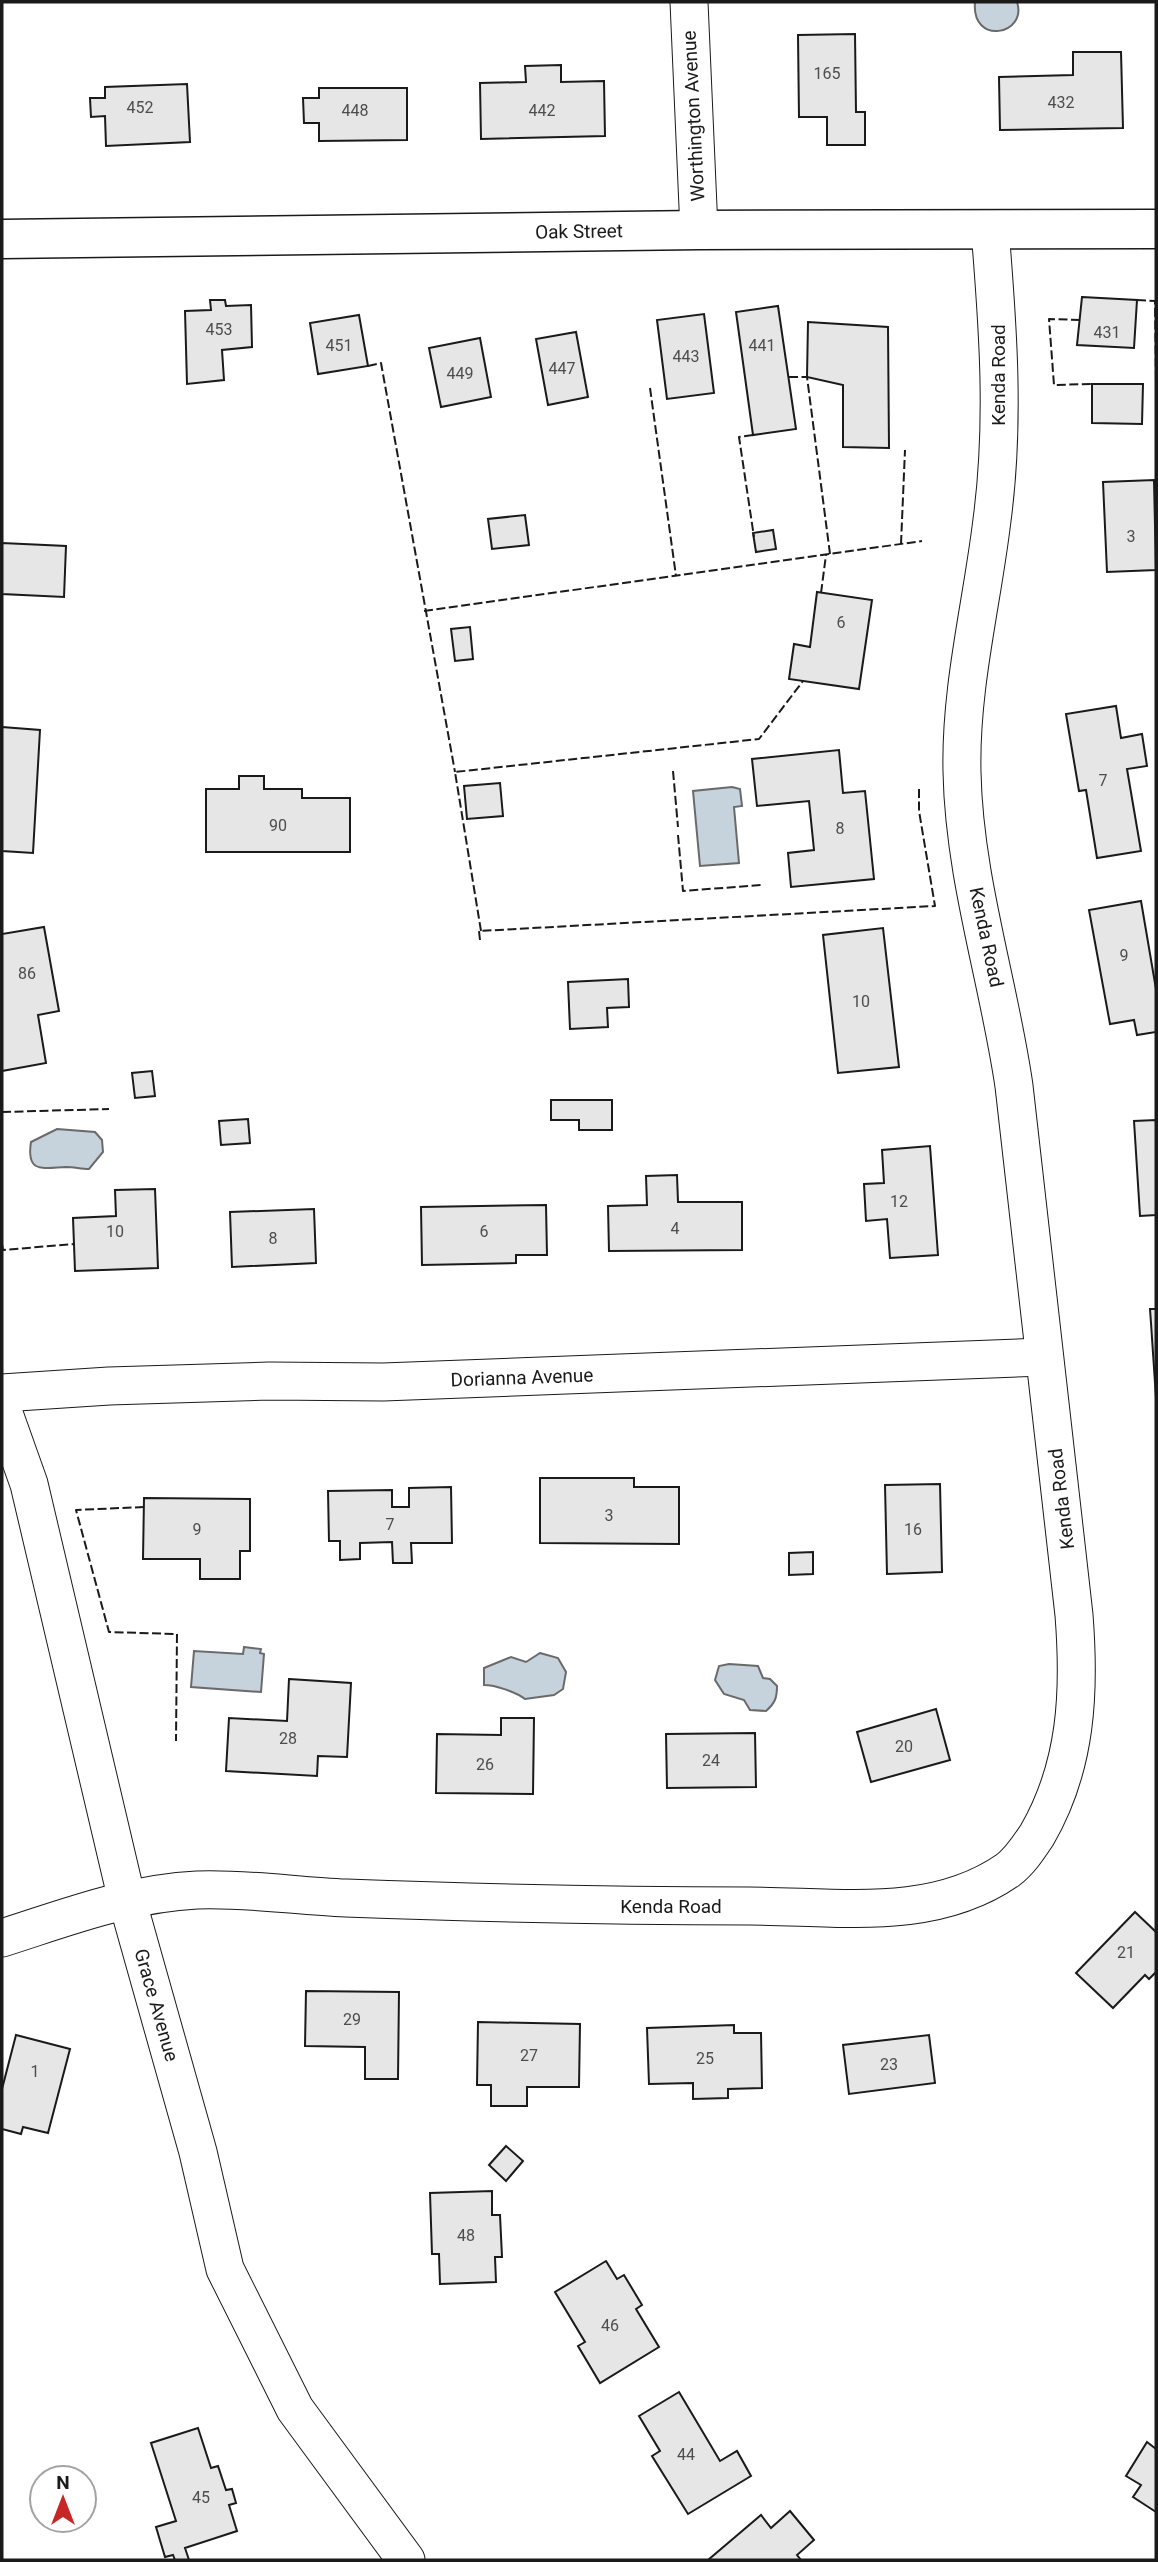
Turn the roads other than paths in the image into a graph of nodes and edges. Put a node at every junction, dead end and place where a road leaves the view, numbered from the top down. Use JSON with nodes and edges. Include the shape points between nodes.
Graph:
{"nodes":[{"id":1,"x":689,"y":2,"type":"edge"},
{"id":2,"x":1156,"y":229,"type":"edge"},
{"id":3,"x":699,"y":230,"type":"junction"},
{"id":4,"x":990,"y":230,"type":"junction"},
{"id":5,"x":2,"y":239,"type":"edge"},
{"id":6,"x":1043,"y":1357,"type":"junction"},
{"id":7,"x":2,"y":1394,"type":"edge"},
{"id":8,"x":2,"y":1408,"type":"edge"},
{"id":9,"x":127,"y":1899,"type":"junction"},
{"id":10,"x":2,"y":1938,"type":"edge"},
{"id":11,"x":407,"y":2560,"type":"edge"}],
"edges":[{"from":1,"to":3,"type":"street","name":"Worthington Avenue"},
{"from":2,"to":4,"type":"street","name":"Oak Street"},
{"from":3,"to":4,"type":"street","name":"Oak Street"},
{"from":3,"to":5,"type":"street","name":"Oak Street"},
{"from":4,"to":6,"type":"street","name":"Kenda Road","via":[[1000,375],[997,472],[970,657],[962,772],[978,897],[1006,1029]]},
{"from":6,"to":7,"type":"street","name":"Dorianna Avenue","via":[[383,1382],[108,1386]]},
{"from":6,"to":9,"type":"street","name":"Kenda Road","via":[[1074,1615],[1075,1722],[1047,1818],[1011,1868],[984,1884],[923,1904],[871,1910],[564,1905],[197,1890]]},
{"from":8,"to":9,"type":"street","name":"Grace Avenue","via":[[29,1484]]},
{"from":9,"to":10,"type":"street","name":"Kenda Road"},
{"from":9,"to":11,"type":"street","name":"Grace Avenue","via":[[198,2152],[225,2269],[295,2409]]}]}
